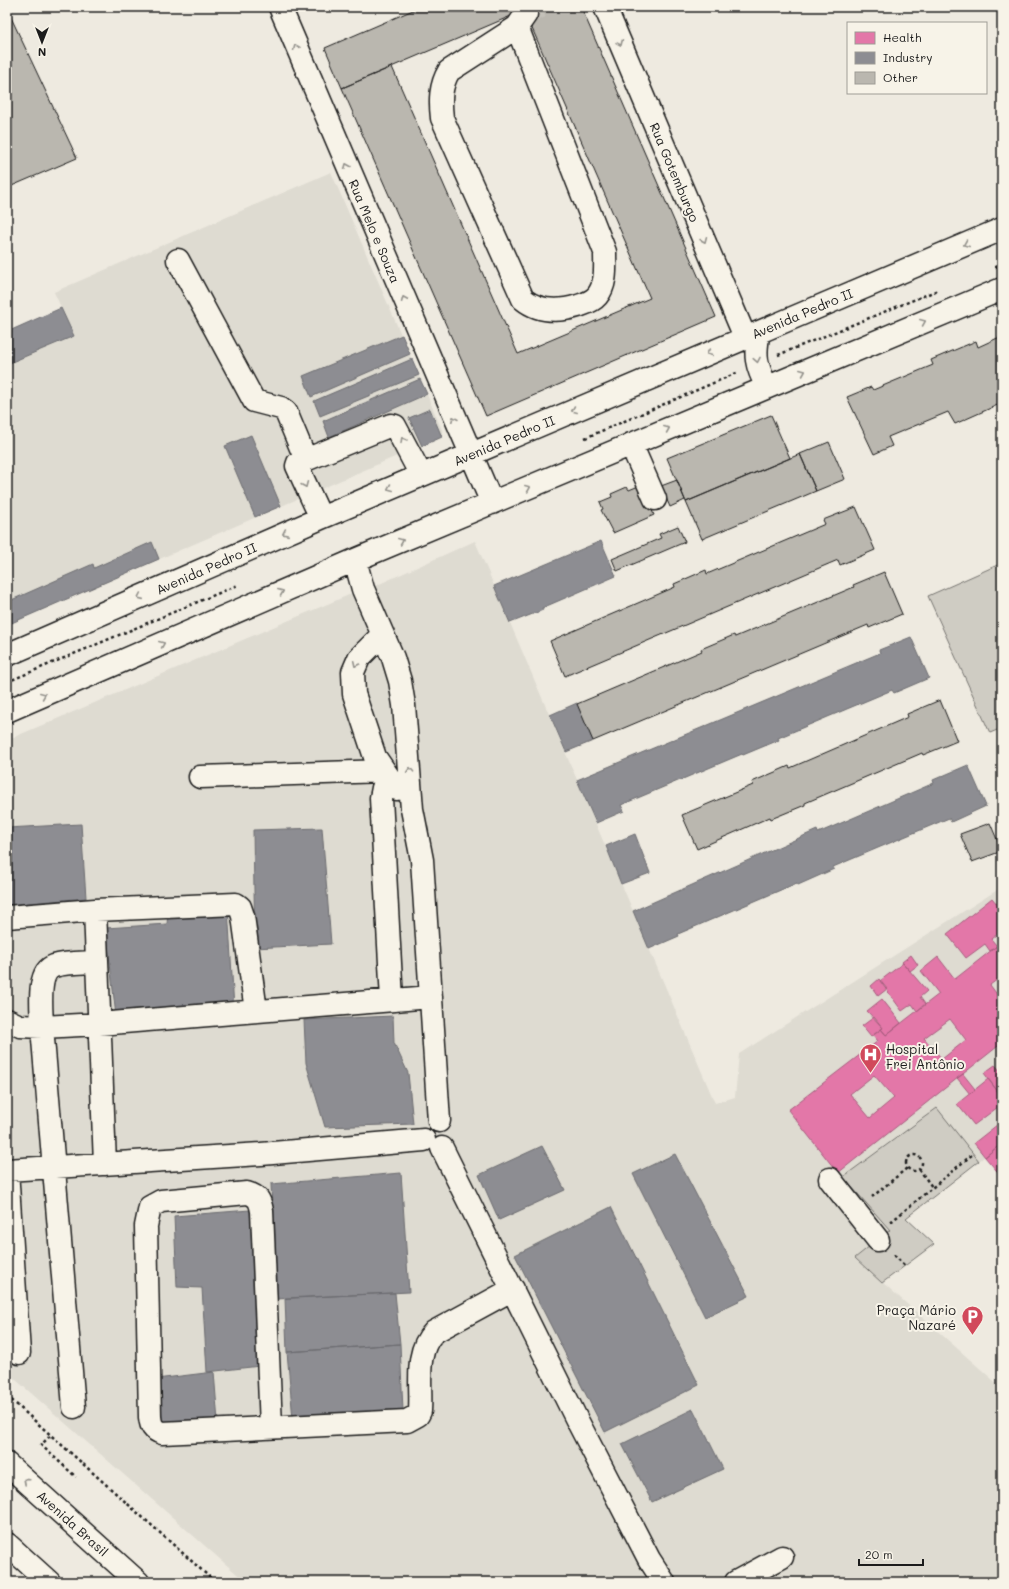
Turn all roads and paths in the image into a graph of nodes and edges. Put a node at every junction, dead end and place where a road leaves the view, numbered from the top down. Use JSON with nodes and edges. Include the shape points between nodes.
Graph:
{"nodes":[{"id":1,"x":280,"y":7,"type":"edge"},
{"id":2,"x":604,"y":7,"type":"edge"},
{"id":3,"x":521,"y":20,"type":"joint"},
{"id":4,"x":1002,"y":229,"type":"edge"},
{"id":5,"x":178,"y":260,"type":"dead end"},
{"id":6,"x":1002,"y":289,"type":"edge"},
{"id":7,"x":752,"y":335,"type":"junction"},
{"id":8,"x":767,"y":387,"type":"junction"},
{"id":9,"x":631,"y":444,"type":"junction"},
{"id":10,"x":470,"y":454,"type":"junction"},
{"id":11,"x":306,"y":460,"type":"junction"},
{"id":12,"x":421,"y":475,"type":"junction"},
{"id":13,"x":655,"y":499,"type":"dead end"},
{"id":14,"x":492,"y":503,"type":"junction"},
{"id":15,"x":321,"y":518,"type":"junction"},
{"id":16,"x":355,"y":560,"type":"junction"},
{"id":17,"x":382,"y":635,"type":"junction"},
{"id":18,"x":7,"y":655,"type":"edge"},
{"id":19,"x":7,"y":711,"type":"edge"},
{"id":20,"x":386,"y":774,"type":"junction"},
{"id":21,"x":200,"y":777,"type":"dead end"},
{"id":22,"x":412,"y":809,"type":"junction"},
{"id":23,"x":95,"y":910,"type":"junction"},
{"id":24,"x":7,"y":917,"type":"edge"},
{"id":25,"x":97,"y":962,"type":"junction"},
{"id":26,"x":431,"y":997,"type":"junction"},
{"id":27,"x":392,"y":1000,"type":"junction"},
{"id":28,"x":256,"y":1011,"type":"junction"},
{"id":29,"x":7,"y":1020,"type":"edge"},
{"id":30,"x":100,"y":1024,"type":"junction"},
{"id":31,"x":42,"y":1027,"type":"junction"},
{"id":32,"x":433,"y":1144,"type":"junction"},
{"id":33,"x":973,"y":1154,"type":"dead end"},
{"id":34,"x":105,"y":1164,"type":"junction"},
{"id":35,"x":54,"y":1167,"type":"junction"},
{"id":36,"x":907,"y":1168,"type":"junction"},
{"id":37,"x":7,"y":1170,"type":"edge"},
{"id":38,"x":919,"y":1170,"type":"junction"},
{"id":39,"x":830,"y":1179,"type":"dead end"},
{"id":40,"x":932,"y":1187,"type":"junction"},
{"id":41,"x":866,"y":1193,"type":"dead end"},
{"id":42,"x":871,"y":1198,"type":"junction"},
{"id":43,"x":876,"y":1204,"type":"dead end"},
{"id":44,"x":886,"y":1215,"type":"dead end"},
{"id":45,"x":878,"y":1240,"type":"dead end"},
{"id":46,"x":513,"y":1289,"type":"junction"},
{"id":47,"x":19,"y":1353,"type":"dead end"},
{"id":48,"x":7,"y":1396,"type":"edge"},
{"id":49,"x":74,"y":1407,"type":"dead end"},
{"id":50,"x":271,"y":1427,"type":"junction"},
{"id":51,"x":50,"y":1436,"type":"junction"},
{"id":52,"x":7,"y":1464,"type":"edge"},
{"id":53,"x":76,"y":1477,"type":"dead end"},
{"id":54,"x":7,"y":1544,"type":"edge"},
{"id":55,"x":782,"y":1557,"type":"dead end"},
{"id":56,"x":662,"y":1581,"type":"edge"},
{"id":57,"x":49,"y":1582,"type":"edge"},
{"id":58,"x":138,"y":1582,"type":"edge"},
{"id":59,"x":215,"y":1582,"type":"edge"},
{"id":60,"x":736,"y":1582,"type":"edge"}],
"edges":[{"from":10,"to":1,"type":"street","name":"Rua Melo e Souza","one_way":true},
{"from":2,"to":7,"type":"street","name":"Rua Gotemburgo","one_way":true},
{"from":3,"to":3,"type":"street","via":[[449,71],[443,80],[440,102],[442,118],[523,299],[530,305],[540,308],[564,310],[588,302],[597,296],[605,278],[605,252]]},
{"from":4,"to":7,"type":"street","name":"Avenida Pedro II","one_way":true},
{"from":5,"to":11,"type":"street","via":[[254,401],[281,408],[286,412]]},
{"from":8,"to":6,"type":"street","one_way":true},
{"from":7,"to":8,"type":"street","one_way":true,"via":[[757,364]]},
{"from":7,"to":10,"type":"street","name":"Avenida Pedro II","one_way":true},
{"from":9,"to":8,"type":"street","one_way":true},
{"from":9,"to":13,"type":"street"},
{"from":14,"to":9,"type":"street","one_way":true},
{"from":10,"to":12,"type":"street","name":"Avenida Pedro II"},
{"from":10,"to":14,"type":"street","name":"Rua Melo e Souza"},
{"from":12,"to":11,"type":"street","one_way":true,"via":[[395,426],[391,425]]},
{"from":11,"to":15,"type":"street","one_way":true,"via":[[297,466]]},
{"from":12,"to":15,"type":"street","name":"Avenida Pedro II","one_way":true},
{"from":16,"to":14,"type":"street","one_way":true},
{"from":15,"to":18,"type":"street","name":"Avenida Pedro II","one_way":true},
{"from":16,"to":17,"type":"street","via":[[363,590]]},
{"from":19,"to":16,"type":"street","one_way":true},
{"from":17,"to":20,"type":"street","one_way":true,"via":[[359,658],[353,672],[354,694],[375,757]]},
{"from":22,"to":17,"type":"street","one_way":true,"via":[[409,746],[400,681]]},
{"from":20,"to":21,"type":"street"},
{"from":20,"to":22,"type":"street"},
{"from":20,"to":27,"type":"street","via":[[381,798]]},
{"from":22,"to":26,"type":"street","via":[[422,860]]},
{"from":23,"to":24,"type":"street"},
{"from":23,"to":25,"type":"street"},
{"from":23,"to":28,"type":"street","via":[[236,904],[243,916]]},
{"from":25,"to":30,"type":"street"},
{"from":25,"to":31,"type":"street","via":[[52,966],[46,971],[42,979]]},
{"from":26,"to":27,"type":"street"},
{"from":26,"to":32,"type":"street","via":[[439,1121],[446,1124],[451,1137],[448,1144]]},
{"from":27,"to":28,"type":"street"},
{"from":28,"to":30,"type":"street"},
{"from":29,"to":31,"type":"street","via":[[20,1026]]},
{"from":30,"to":31,"type":"street"},
{"from":30,"to":34,"type":"street"},
{"from":31,"to":35,"type":"street"},
{"from":32,"to":34,"type":"street"},
{"from":32,"to":46,"type":"street"},
{"from":33,"to":40,"type":"path"},
{"from":34,"to":35,"type":"street"},
{"from":35,"to":37,"type":"street"},
{"from":35,"to":49,"type":"street"},
{"from":36,"to":38,"type":"path"},
{"from":36,"to":38,"type":"path","via":[[905,1162],[908,1156],[913,1155],[920,1158],[922,1166]]},
{"from":36,"to":42,"type":"path"},
{"from":37,"to":47,"type":"street"},
{"from":38,"to":40,"type":"path"},
{"from":39,"to":45,"type":"street"},
{"from":40,"to":44,"type":"path","via":[[892,1221]]},
{"from":41,"to":42,"type":"path"},
{"from":42,"to":43,"type":"path"},
{"from":46,"to":50,"type":"street","via":[[434,1332],[427,1339],[422,1350],[420,1410],[413,1419]]},
{"from":46,"to":56,"type":"street","via":[[577,1420]]},
{"from":48,"to":51,"type":"path"},
{"from":50,"to":50,"type":"street","via":[[262,1211],[259,1199],[247,1193],[161,1201],[150,1207],[146,1226],[151,1426],[155,1431],[169,1433]]},
{"from":51,"to":53,"type":"path","via":[[41,1445]]},
{"from":51,"to":59,"type":"path"},
{"from":58,"to":52,"type":"street","name":"Avenida Brasil","one_way":true},
{"from":54,"to":57,"type":"street"},
{"from":55,"to":60,"type":"street"}]}
